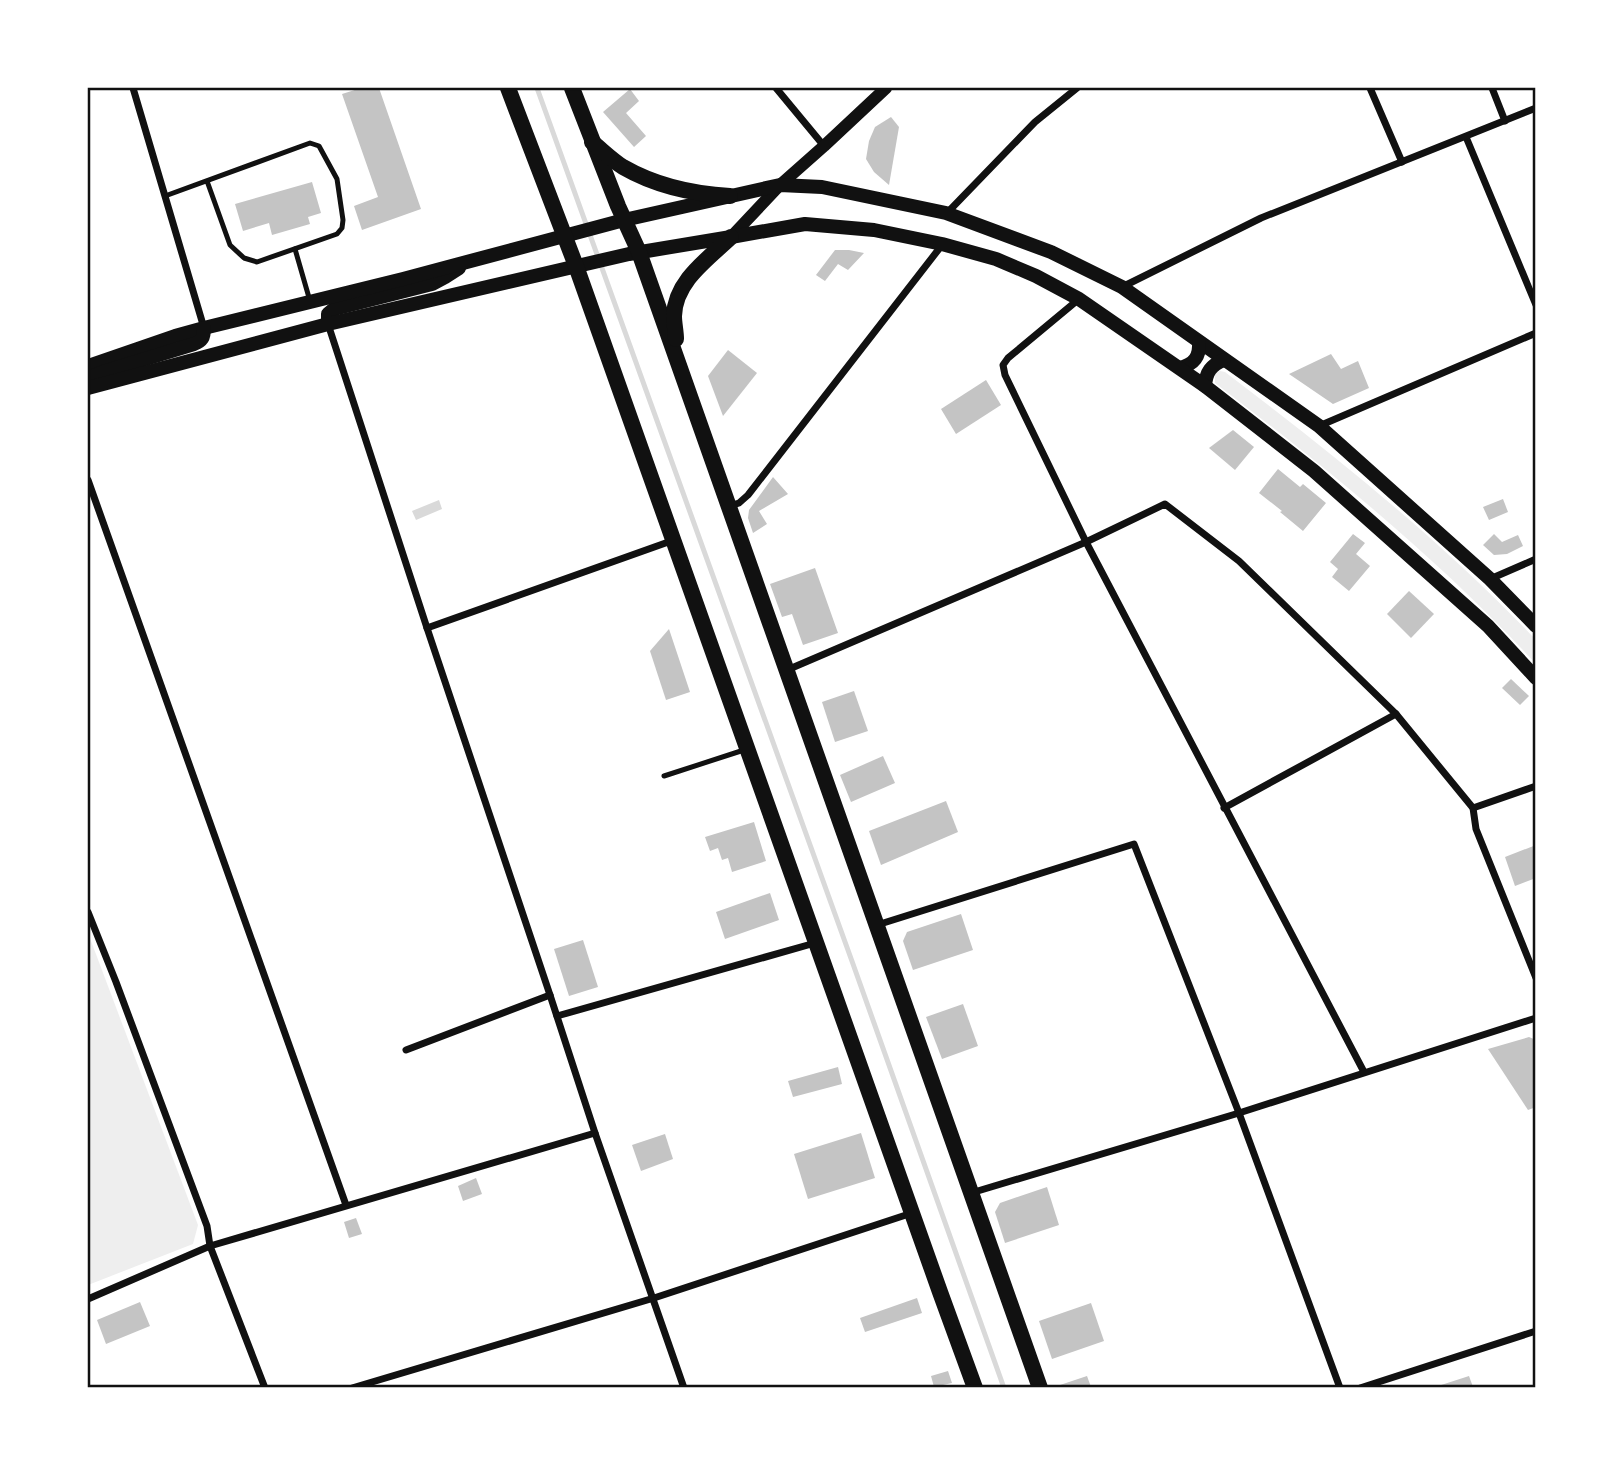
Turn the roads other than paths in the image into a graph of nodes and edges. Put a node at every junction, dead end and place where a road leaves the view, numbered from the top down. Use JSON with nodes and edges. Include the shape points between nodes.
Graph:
{"nodes":[{"id":1,"x":133,"y":88,"type":"edge"},
{"id":2,"x":508,"y":88,"type":"edge"},
{"id":3,"x":572,"y":88,"type":"edge"},
{"id":4,"x":776,"y":88,"type":"edge"},
{"id":5,"x":886,"y":88,"type":"edge"},
{"id":6,"x":1077,"y":88,"type":"edge"},
{"id":7,"x":1370,"y":88,"type":"edge"},
{"id":8,"x":1492,"y":88,"type":"edge"},
{"id":9,"x":1535,"y":108,"type":"edge"},
{"id":10,"x":1505,"y":121,"type":"junction"},
{"id":11,"x":1466,"y":137,"type":"junction"},
{"id":12,"x":591,"y":141,"type":"junction"},
{"id":13,"x":824,"y":146,"type":"junction"},
{"id":14,"x":1402,"y":162,"type":"junction"},
{"id":15,"x":207,"y":181,"type":"junction"},
{"id":16,"x":780,"y":185,"type":"junction"},
{"id":17,"x":730,"y":196,"type":"junction"},
{"id":18,"x":165,"y":197,"type":"junction"},
{"id":19,"x":946,"y":213,"type":"junction"},
{"id":20,"x":621,"y":221,"type":"junction"},
{"id":21,"x":568,"y":235,"type":"junction"},
{"id":22,"x":731,"y":237,"type":"junction"},
{"id":23,"x":942,"y":244,"type":"junction"},
{"id":24,"x":295,"y":249,"type":"junction"},
{"id":25,"x":634,"y":253,"type":"junction"},
{"id":26,"x":465,"y":262,"type":"junction"},
{"id":27,"x":580,"y":265,"type":"junction"},
{"id":28,"x":1122,"y":287,"type":"junction"},
{"id":29,"x":1079,"y":299,"type":"junction"},
{"id":30,"x":310,"y":301,"type":"junction"},
{"id":31,"x":1535,"y":305,"type":"edge"},
{"id":32,"x":328,"y":324,"type":"junction"},
{"id":33,"x":204,"y":328,"type":"junction"},
{"id":34,"x":1535,"y":333,"type":"edge"},
{"id":35,"x":1199,"y":342,"type":"junction"},
{"id":36,"x":1224,"y":360,"type":"junction"},
{"id":37,"x":679,"y":365,"type":"junction"},
{"id":38,"x":91,"y":366,"type":"edge"},
{"id":39,"x":1180,"y":368,"type":"junction"},
{"id":40,"x":88,"y":378,"type":"edge"},
{"id":41,"x":1205,"y":386,"type":"junction"},
{"id":42,"x":88,"y":388,"type":"edge"},
{"id":43,"x":1319,"y":426,"type":"junction"},
{"id":44,"x":88,"y":480,"type":"edge"},
{"id":45,"x":729,"y":507,"type":"junction"},
{"id":46,"x":674,"y":540,"type":"junction"},
{"id":47,"x":1086,"y":541,"type":"junction"},
{"id":48,"x":1535,"y":559,"type":"edge"},
{"id":49,"x":1490,"y":579,"type":"junction"},
{"id":50,"x":1535,"y":626,"type":"edge"},
{"id":51,"x":427,"y":628,"type":"junction"},
{"id":52,"x":786,"y":670,"type":"junction"},
{"id":53,"x":1535,"y":678,"type":"edge"},
{"id":54,"x":1396,"y":714,"type":"junction"},
{"id":55,"x":747,"y":748,"type":"junction"},
{"id":56,"x":664,"y":776,"type":"dead end"},
{"id":57,"x":1535,"y":786,"type":"edge"},
{"id":58,"x":1224,"y":807,"type":"junction"},
{"id":59,"x":1473,"y":808,"type":"junction"},
{"id":60,"x":88,"y":912,"type":"edge"},
{"id":61,"x":877,"y":925,"type":"junction"},
{"id":62,"x":816,"y":942,"type":"junction"},
{"id":63,"x":1535,"y":978,"type":"edge"},
{"id":64,"x":550,"y":995,"type":"junction"},
{"id":65,"x":557,"y":1016,"type":"junction"},
{"id":66,"x":1535,"y":1018,"type":"edge"},
{"id":67,"x":406,"y":1050,"type":"dead end"},
{"id":68,"x":1364,"y":1072,"type":"junction"},
{"id":69,"x":1239,"y":1112,"type":"junction"},
{"id":70,"x":595,"y":1133,"type":"junction"},
{"id":71,"x":971,"y":1193,"type":"junction"},
{"id":72,"x":346,"y":1205,"type":"junction"},
{"id":73,"x":912,"y":1213,"type":"junction"},
{"id":74,"x":210,"y":1245,"type":"junction"},
{"id":75,"x":654,"y":1298,"type":"junction"},
{"id":76,"x":88,"y":1299,"type":"edge"},
{"id":77,"x":1535,"y":1331,"type":"edge"},
{"id":78,"x":265,"y":1388,"type":"edge"},
{"id":79,"x":352,"y":1388,"type":"edge"},
{"id":80,"x":684,"y":1388,"type":"edge"},
{"id":81,"x":975,"y":1388,"type":"edge"},
{"id":82,"x":1040,"y":1388,"type":"edge"},
{"id":83,"x":1340,"y":1388,"type":"edge"},
{"id":84,"x":1360,"y":1388,"type":"edge"}],
"edges":[{"from":1,"to":18,"type":"street"},
{"from":2,"to":21,"type":"main road"},
{"from":3,"to":12,"type":"main road"},
{"from":4,"to":13,"type":"street"},
{"from":5,"to":13,"type":"street"},
{"from":6,"to":19,"type":"street","via":[[1035,122]]},
{"from":7,"to":14,"type":"street"},
{"from":8,"to":10,"type":"street"},
{"from":9,"to":10,"type":"street"},
{"from":10,"to":11,"type":"street"},
{"from":11,"to":14,"type":"street"},
{"from":11,"to":31,"type":"street"},
{"from":12,"to":17,"type":"main road","via":[[622,166],[657,183],[701,195]]},
{"from":12,"to":20,"type":"main road"},
{"from":13,"to":16,"type":"street"},
{"from":14,"to":28,"type":"street","via":[[1261,218]]},
{"from":15,"to":18,"type":"lane"},
{"from":15,"to":24,"type":"lane","via":[[230,246],[244,258],[257,262]]},
{"from":15,"to":24,"type":"lane","via":[[310,143],[318,146],[337,179],[342,228]]},
{"from":16,"to":17,"type":"main road"},
{"from":16,"to":19,"type":"main road","via":[[822,187]]},
{"from":16,"to":22,"type":"street"},
{"from":17,"to":20,"type":"main road"},
{"from":18,"to":33,"type":"street"},
{"from":19,"to":28,"type":"main road","via":[[1052,252]]},
{"from":20,"to":21,"type":"main road"},
{"from":20,"to":25,"type":"main road"},
{"from":21,"to":26,"type":"main road"},
{"from":21,"to":27,"type":"main road"},
{"from":22,"to":23,"type":"main road","via":[[805,223],[874,230]]},
{"from":22,"to":25,"type":"main road"},
{"from":22,"to":37,"type":"main road","via":[[690,276],[679,293],[674,315]]},
{"from":23,"to":29,"type":"main road","via":[[1036,276]]},
{"from":23,"to":45,"type":"street","via":[[748,495]]},
{"from":24,"to":30,"type":"lane"},
{"from":25,"to":27,"type":"main road"},
{"from":25,"to":37,"type":"main road"},
{"from":26,"to":30,"type":"main road"},
{"from":26,"to":32,"type":"main road","via":[[437,282],[334,309],[328,314]]},
{"from":27,"to":32,"type":"main road"},
{"from":27,"to":46,"type":"main road"},
{"from":28,"to":35,"type":"main road"},
{"from":29,"to":39,"type":"main road"},
{"from":29,"to":47,"type":"street","via":[[1003,365]]},
{"from":30,"to":33,"type":"main road"},
{"from":32,"to":42,"type":"main road"},
{"from":32,"to":51,"type":"street"},
{"from":33,"to":38,"type":"main road"},
{"from":33,"to":40,"type":"main road","via":[[201,341]]},
{"from":34,"to":43,"type":"street"},
{"from":35,"to":36,"type":"main road"},
{"from":35,"to":39,"type":"main road","via":[[1196,360]]},
{"from":36,"to":41,"type":"main road","via":[[1209,369]]},
{"from":36,"to":43,"type":"main road"},
{"from":37,"to":45,"type":"main road"},
{"from":39,"to":41,"type":"main road"},
{"from":41,"to":53,"type":"main road","via":[[1314,471],[1488,626]]},
{"from":43,"to":49,"type":"main road"},
{"from":44,"to":72,"type":"street"},
{"from":45,"to":52,"type":"main road"},
{"from":46,"to":51,"type":"street"},
{"from":46,"to":55,"type":"main road"},
{"from":47,"to":52,"type":"street"},
{"from":47,"to":54,"type":"street","via":[[1165,504],[1239,561]]},
{"from":47,"to":58,"type":"street"},
{"from":48,"to":49,"type":"street"},
{"from":49,"to":50,"type":"main road"},
{"from":51,"to":64,"type":"street"},
{"from":52,"to":61,"type":"main road"},
{"from":54,"to":58,"type":"street"},
{"from":54,"to":59,"type":"street"},
{"from":55,"to":56,"type":"lane"},
{"from":55,"to":62,"type":"main road"},
{"from":57,"to":59,"type":"street"},
{"from":58,"to":68,"type":"street"},
{"from":59,"to":63,"type":"street","via":[[1476,829]]},
{"from":60,"to":74,"type":"street","via":[[207,1226]]},
{"from":61,"to":69,"type":"street","via":[[1134,844]]},
{"from":61,"to":71,"type":"main road"},
{"from":62,"to":65,"type":"street"},
{"from":62,"to":73,"type":"main road"},
{"from":64,"to":65,"type":"street"},
{"from":64,"to":67,"type":"street"},
{"from":65,"to":70,"type":"street"},
{"from":66,"to":68,"type":"street"},
{"from":68,"to":69,"type":"street"},
{"from":69,"to":71,"type":"street"},
{"from":69,"to":83,"type":"street"},
{"from":70,"to":72,"type":"street"},
{"from":70,"to":75,"type":"street"},
{"from":71,"to":82,"type":"main road"},
{"from":72,"to":74,"type":"street"},
{"from":73,"to":75,"type":"street"},
{"from":73,"to":81,"type":"main road"},
{"from":74,"to":76,"type":"street"},
{"from":74,"to":78,"type":"street"},
{"from":75,"to":79,"type":"street"},
{"from":75,"to":80,"type":"street"},
{"from":77,"to":84,"type":"street"}]}
